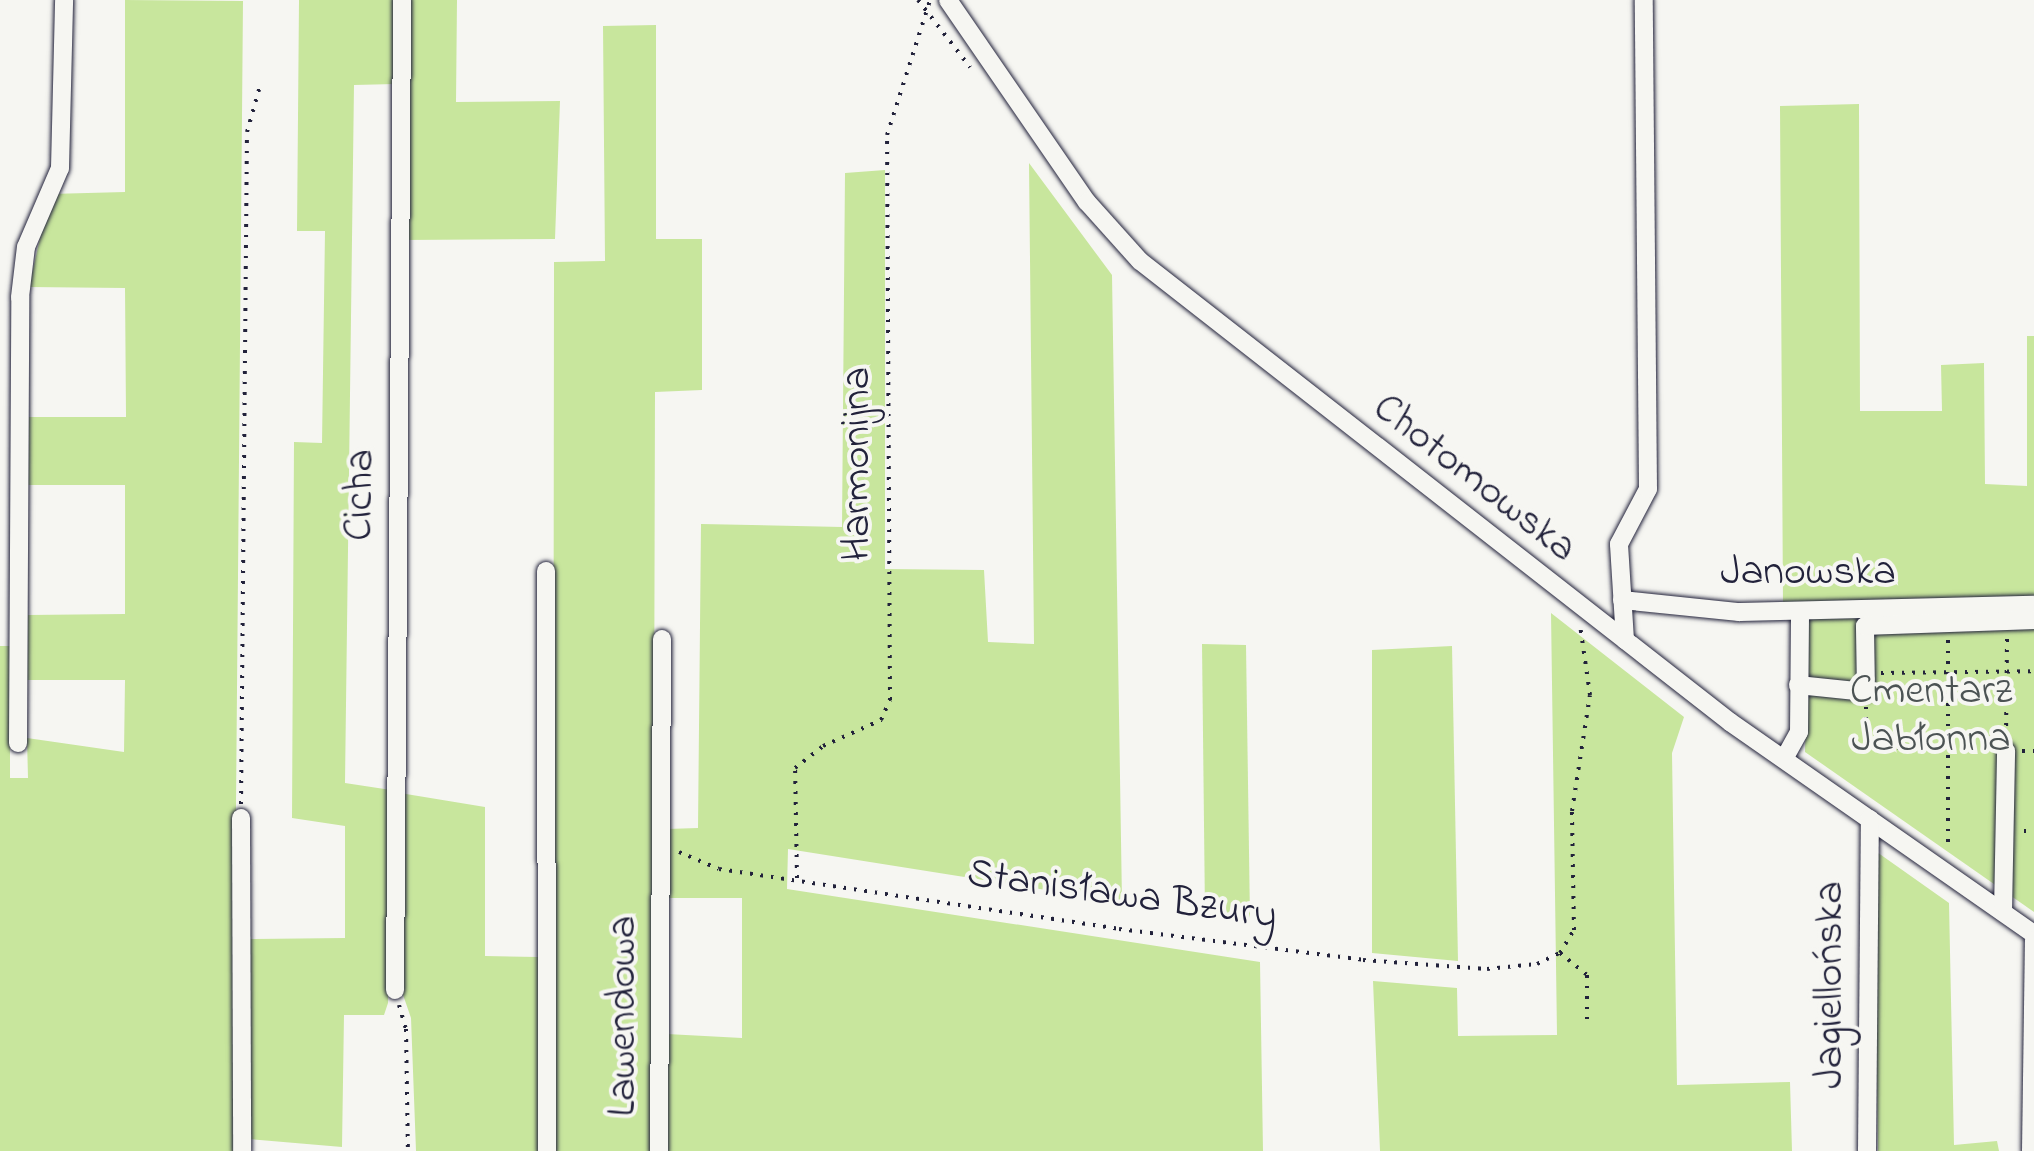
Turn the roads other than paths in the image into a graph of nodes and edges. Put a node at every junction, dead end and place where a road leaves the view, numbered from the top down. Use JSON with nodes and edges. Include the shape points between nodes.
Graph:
{"nodes":[{"id":1,"x":64,"y":0,"type":"edge"},
{"id":2,"x":402,"y":0,"type":"edge"},
{"id":3,"x":948,"y":0,"type":"edge"},
{"id":4,"x":1644,"y":0,"type":"edge"},
{"id":5,"x":546,"y":571,"type":"dead end"},
{"id":6,"x":1622,"y":600,"type":"junction"},
{"id":7,"x":2034,"y":605,"type":"edge"},
{"id":8,"x":1800,"y":612,"type":"junction"},
{"id":9,"x":2034,"y":620,"type":"edge"},
{"id":10,"x":662,"y":639,"type":"dead end"},
{"id":11,"x":1625,"y":640,"type":"junction"},
{"id":12,"x":1798,"y":686,"type":"junction"},
{"id":13,"x":18,"y":743,"type":"dead end"},
{"id":14,"x":2006,"y":751,"type":"road end"},
{"id":15,"x":1784,"y":759,"type":"junction"},
{"id":16,"x":242,"y":818,"type":"road end"},
{"id":17,"x":1870,"y":819,"type":"junction"},
{"id":18,"x":2003,"y":912,"type":"junction"},
{"id":19,"x":2034,"y":937,"type":"edge"},
{"id":20,"x":395,"y":990,"type":"road end"},
{"id":21,"x":242,"y":1151,"type":"edge"},
{"id":22,"x":547,"y":1151,"type":"edge"},
{"id":23,"x":659,"y":1151,"type":"edge"},
{"id":24,"x":1866,"y":1151,"type":"edge"},
{"id":25,"x":2031,"y":1151,"type":"edge"}],
"edges":[{"from":1,"to":13,"type":"street","via":[[60,168],[26,247],[20,297]]},
{"from":2,"to":20,"type":"street","name":"Cicha"},
{"from":3,"to":11,"type":"street","name":"Chotomowska","via":[[1111,234]]},
{"from":4,"to":6,"type":"street","via":[[1648,488],[1619,544]]},
{"from":5,"to":22,"type":"street"},
{"from":6,"to":8,"type":"street","name":"Janowska"},
{"from":6,"to":11,"type":"street"},
{"from":7,"to":8,"type":"street","name":"Janowska"},
{"from":8,"to":12,"type":"street"},
{"from":9,"to":12,"type":"street","via":[[1865,626],[1866,683]]},
{"from":10,"to":23,"type":"street","name":"Lawendowa"},
{"from":11,"to":15,"type":"street","name":"Chotomowska"},
{"from":12,"to":15,"type":"street","via":[[1799,732]]},
{"from":14,"to":18,"type":"street"},
{"from":15,"to":17,"type":"street","name":"Chotomowska"},
{"from":16,"to":21,"type":"street"},
{"from":17,"to":18,"type":"street","name":"Chotomowska"},
{"from":17,"to":24,"type":"street","name":"Jagiellońska"},
{"from":18,"to":19,"type":"street","name":"Chotomowska"},
{"from":19,"to":25,"type":"street"}]}
